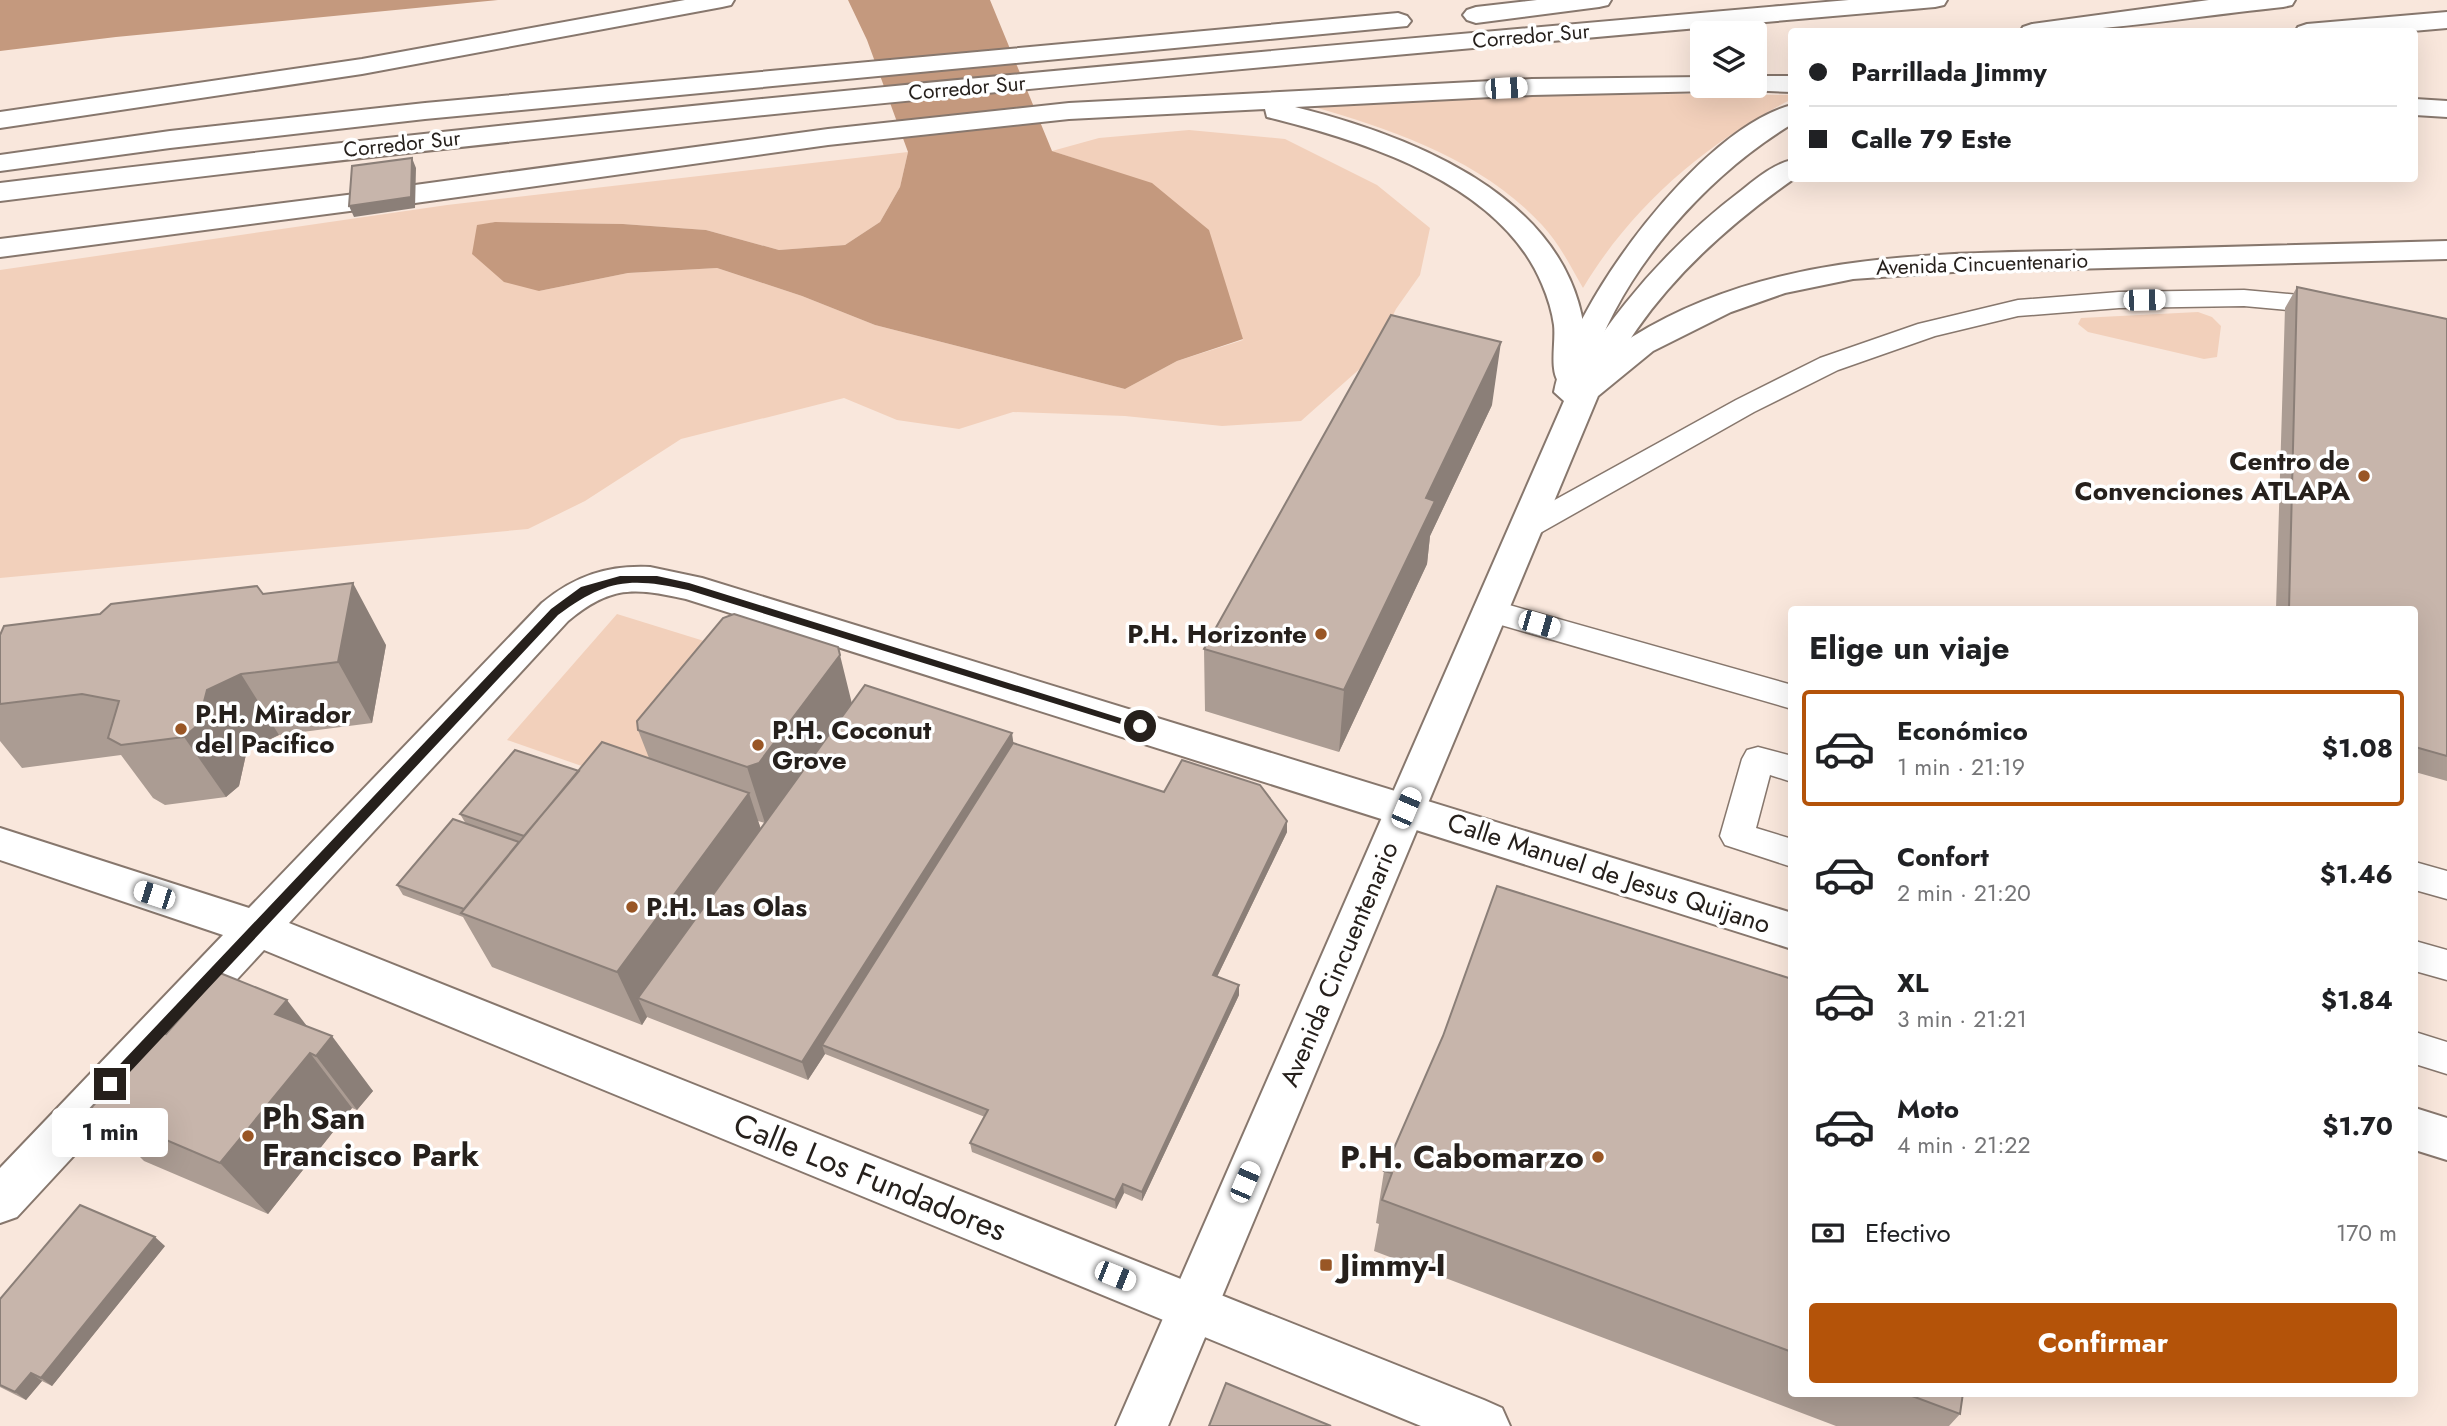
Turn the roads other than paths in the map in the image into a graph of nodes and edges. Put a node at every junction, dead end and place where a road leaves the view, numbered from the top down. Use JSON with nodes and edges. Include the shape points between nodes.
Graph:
{"nodes":[{"id":1,"x":722,"y":0,"type":"edge"},
{"id":2,"x":1599,"y":0,"type":"edge"},
{"id":3,"x":1935,"y":0,"type":"edge"},
{"id":4,"x":2283,"y":0,"type":"edge"},
{"id":5,"x":1447,"y":17,"type":"dead end"},
{"id":6,"x":1419,"y":19,"type":"dead end"},
{"id":7,"x":2447,"y":20,"type":"edge"},
{"id":8,"x":2057,"y":28,"type":"edge"},
{"id":9,"x":2354,"y":28,"type":"edge"},
{"id":10,"x":1767,"y":84,"type":"edge"},
{"id":11,"x":1788,"y":84,"type":"edge"},
{"id":12,"x":1690,"y":85,"type":"edge"},
{"id":13,"x":1244,"y":102,"type":"junction"},
{"id":14,"x":2418,"y":107,"type":"edge"},
{"id":15,"x":2447,"y":109,"type":"edge"},
{"id":16,"x":1788,"y":116,"type":"edge"},
{"id":17,"x":0,"y":120,"type":"edge"},
{"id":18,"x":0,"y":163,"type":"edge"},
{"id":19,"x":1788,"y":171,"type":"edge"},
{"id":20,"x":0,"y":192,"type":"edge"},
{"id":21,"x":415,"y":194,"type":"dead end"},
{"id":22,"x":355,"y":203,"type":"edge"},
{"id":23,"x":0,"y":248,"type":"edge"},
{"id":24,"x":2447,"y":250,"type":"edge"},
{"id":25,"x":2360,"y":312,"type":"edge"},
{"id":26,"x":1575,"y":398,"type":"junction"},
{"id":27,"x":1523,"y":530,"type":"junction"},
{"id":28,"x":1488,"y":610,"type":"junction"},
{"id":29,"x":1788,"y":696,"type":"edge"},
{"id":30,"x":1788,"y":768,"type":"edge"},
{"id":31,"x":1406,"y":808,"type":"junction"},
{"id":32,"x":0,"y":844,"type":"edge"},
{"id":33,"x":1788,"y":852,"type":"edge"},
{"id":34,"x":2418,"y":877,"type":"edge"},
{"id":35,"x":2447,"y":885,"type":"edge"},
{"id":36,"x":256,"y":929,"type":"junction"},
{"id":37,"x":1788,"y":930,"type":"edge"},
{"id":38,"x":2418,"y":957,"type":"edge"},
{"id":39,"x":2447,"y":965,"type":"edge"},
{"id":40,"x":2418,"y":1049,"type":"edge"},
{"id":41,"x":2447,"y":1058,"type":"edge"},
{"id":42,"x":2418,"y":1130,"type":"edge"},
{"id":43,"x":2447,"y":1139,"type":"edge"},
{"id":44,"x":0,"y":1200,"type":"edge"},
{"id":45,"x":1191,"y":1307,"type":"junction"},
{"id":46,"x":1142,"y":1426,"type":"edge"},
{"id":47,"x":1484,"y":1426,"type":"edge"}],
"edges":[{"from":1,"to":17,"type":"main road","via":[[563,33],[281,81]]},
{"from":2,"to":5,"type":"main road","name":"Corredor Sur"},
{"from":3,"to":20,"type":"main road","name":"Corredor Sur","via":[[867,97],[260,158]]},
{"from":4,"to":8,"type":"main road"},
{"from":6,"to":18,"type":"main road","name":"Corredor Sur","via":[[261,127]]},
{"from":7,"to":9,"type":"main road"},
{"from":10,"to":11,"type":"main road"},
{"from":12,"to":13,"type":"main road","via":[[1532,87]]},
{"from":13,"to":21,"type":"main road","via":[[1069,111],[828,137]]},
{"from":13,"to":26,"type":"main road","via":[[1360,133],[1452,174],[1511,219],[1557,281],[1564,300]]},
{"from":14,"to":15,"type":"main road"},
{"from":16,"to":26,"type":"main road","name":"Avenida Cincuentenario","via":[[1711,168],[1653,232],[1606,305]]},
{"from":19,"to":26,"type":"main road","via":[[1736,207],[1660,278],[1617,331]]},
{"from":22,"to":23,"type":"main road"},
{"from":24,"to":26,"type":"main road","name":"Avenida Cincuentenario","via":[[1953,263],[1853,270],[1779,285],[1720,305],[1642,344]]},
{"from":25,"to":27,"type":"lane","via":[[2322,303],[2244,298],[2119,300],[2018,308],[1927,330],[1829,364]]},
{"from":26,"to":27,"type":"main road","name":"Avenida Cincuentenario"},
{"from":27,"to":28,"type":"main road","name":"Avenida Cincuentenario"},
{"from":28,"to":29,"type":"lane"},
{"from":28,"to":31,"type":"main road","name":"Avenida Cincuentenario"},
{"from":30,"to":33,"type":"lane","via":[[1758,759],[1737,836]]},
{"from":31,"to":36,"type":"main road","name":"Calle Manuel de Jesus Quijano","via":[[689,587],[657,580],[620,580],[585,589],[555,612]]},
{"from":31,"to":37,"type":"main road","name":"Calle Manuel de Jesus Quijano"},
{"from":31,"to":45,"type":"main road","name":"Avenida Cincuentenario"},
{"from":32,"to":36,"type":"main road","name":"Calle Los Fundadores"},
{"from":34,"to":35,"type":"lane"},
{"from":36,"to":44,"type":"main road","name":"Calle Manuel de Jesus Quijano"},
{"from":36,"to":45,"type":"main road","name":"Calle Los Fundadores"},
{"from":38,"to":39,"type":"lane"},
{"from":40,"to":41,"type":"lane"},
{"from":42,"to":43,"type":"main road"},
{"from":45,"to":46,"type":"main road","name":"Avenida Cincuentenario"},
{"from":45,"to":47,"type":"main road","name":"Calle Los Fundadores"}]}
